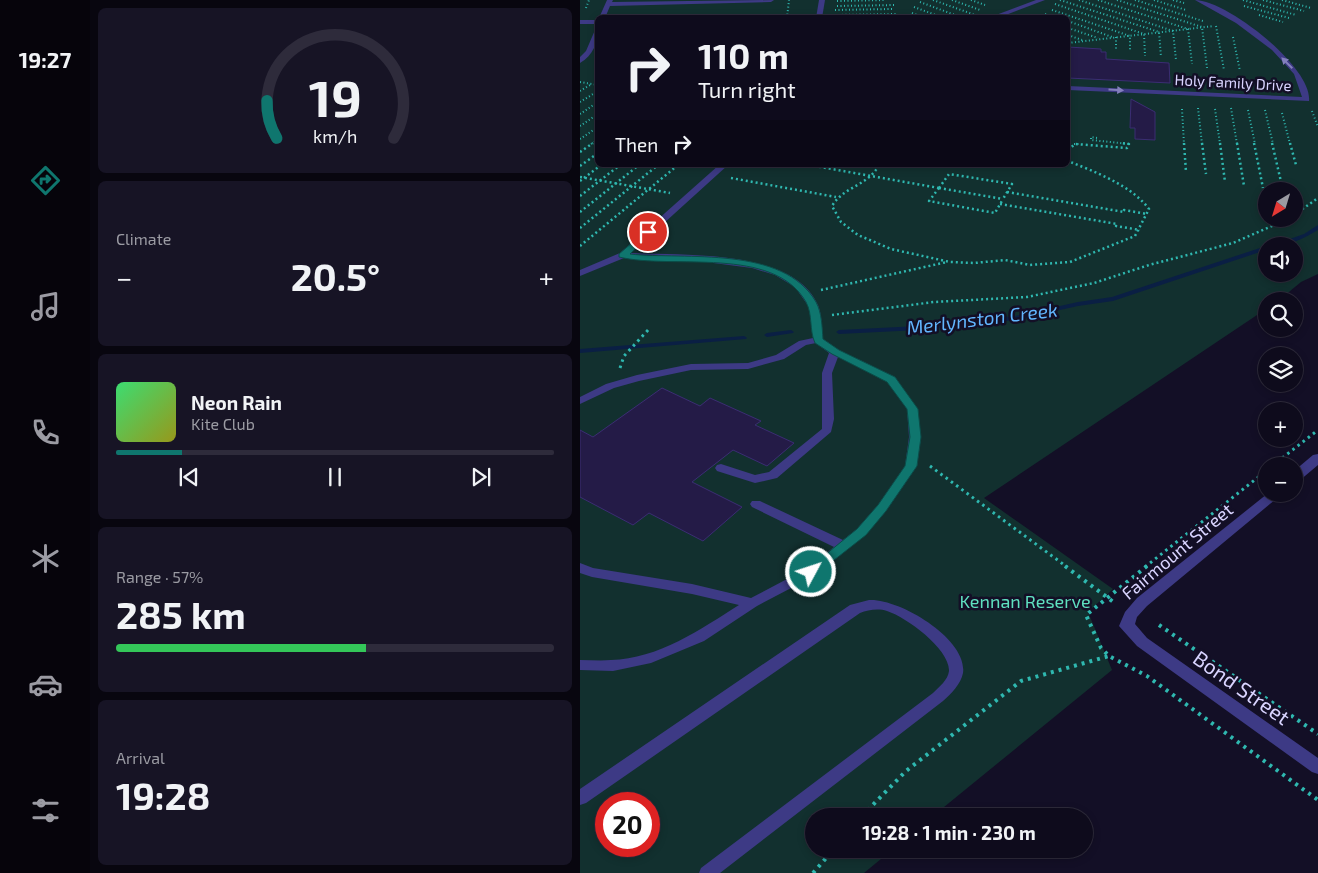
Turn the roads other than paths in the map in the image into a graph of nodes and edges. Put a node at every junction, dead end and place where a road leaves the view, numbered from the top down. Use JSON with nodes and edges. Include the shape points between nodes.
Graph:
{"nodes":[{"id":1,"x":771,"y":0,"type":"edge"},
{"id":2,"x":1042,"y":0,"type":"edge"},
{"id":3,"x":1198,"y":0,"type":"edge"},
{"id":4,"x":609,"y":2,"type":"edge"},
{"id":5,"x":603,"y":15,"type":"edge"},
{"id":6,"x":997,"y":15,"type":"edge"},
{"id":7,"x":580,"y":22,"type":"edge"},
{"id":8,"x":595,"y":22,"type":"edge"},
{"id":9,"x":595,"y":37,"type":"edge"},
{"id":10,"x":580,"y":61,"type":"edge"},
{"id":11,"x":1070,"y":88,"type":"edge"},
{"id":12,"x":722,"y":167,"type":"edge"},
{"id":13,"x":622,"y":256,"type":"junction"},
{"id":14,"x":580,"y":273,"type":"edge"},
{"id":15,"x":818,"y":340,"type":"junction"},
{"id":16,"x":835,"y":352,"type":"junction"},
{"id":17,"x":580,"y":401,"type":"edge"},
{"id":18,"x":1318,"y":458,"type":"edge"},
{"id":19,"x":721,"y":468,"type":"dead end"},
{"id":20,"x":1303,"y":470,"type":"edge"},
{"id":21,"x":1264,"y":502,"type":"edge"},
{"id":22,"x":756,"y":504,"type":"dead end"},
{"id":23,"x":842,"y":545,"type":"junction"},
{"id":24,"x":580,"y":568,"type":"edge"},
{"id":25,"x":752,"y":603,"type":"junction"},
{"id":26,"x":1142,"y":642,"type":"joint"},
{"id":27,"x":580,"y":665,"type":"edge"},
{"id":28,"x":1318,"y":767,"type":"edge"},
{"id":29,"x":580,"y":798,"type":"edge"},
{"id":30,"x":708,"y":873,"type":"edge"}],
"edges":[{"from":1,"to":4,"type":"lane"},
{"from":2,"to":6,"type":"lane"},
{"from":11,"to":3,"type":"lane","name":"Holy Family Drive","one_way":true,"via":[[1309,99],[1294,71],[1268,44],[1240,22]]},
{"from":4,"to":5,"type":"lane"},
{"from":7,"to":8,"type":"lane"},
{"from":9,"to":10,"type":"lane","via":[[589,52]]},
{"from":12,"to":13,"type":"lane"},
{"from":13,"to":14,"type":"lane"},
{"from":13,"to":15,"type":"lane","via":[[722,260],[762,267],[788,278],[812,303]]},
{"from":15,"to":16,"type":"lane"},
{"from":15,"to":17,"type":"lane","via":[[803,342],[780,356],[748,366],[691,367],[636,378]]},
{"from":16,"to":19,"type":"lane","via":[[825,380],[827,430],[773,475],[755,479]]},
{"from":16,"to":23,"type":"lane","via":[[891,380],[912,409],[915,437],[911,466],[882,508],[861,532]]},
{"from":18,"to":20,"type":"street"},
{"from":21,"to":26,"type":"street","name":"Fairmount Street","via":[[1131,614],[1127,626]]},
{"from":22,"to":23,"type":"lane"},
{"from":23,"to":25,"type":"lane","via":[[811,572]]},
{"from":24,"to":25,"type":"lane"},
{"from":25,"to":27,"type":"lane","via":[[699,637],[651,658],[613,666]]},
{"from":26,"to":28,"type":"street","name":"Bond Street"},
{"from":29,"to":30,"type":"lane","via":[[855,608],[868,604],[894,608],[908,615],[946,646],[955,663],[956,673],[938,698]]}]}
